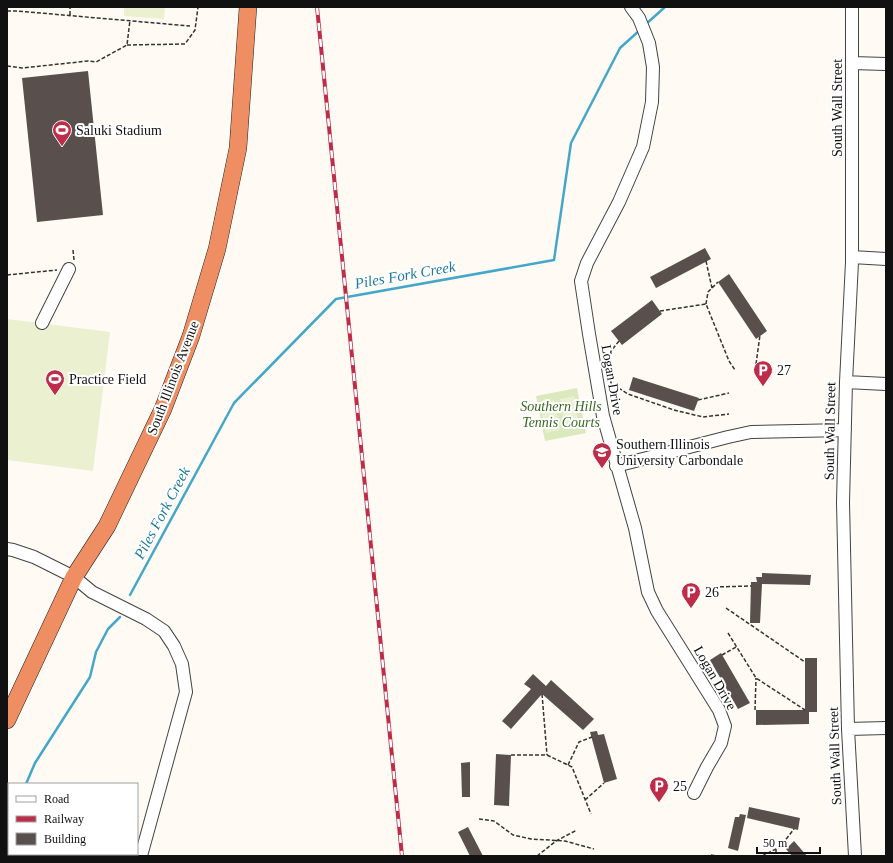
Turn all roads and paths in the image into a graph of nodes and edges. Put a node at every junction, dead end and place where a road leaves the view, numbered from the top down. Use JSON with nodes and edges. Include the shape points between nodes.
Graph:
{"nodes":[{"id":1,"x":70,"y":7,"type":"edge"},
{"id":2,"x":198,"y":7,"type":"edge"},
{"id":3,"x":248,"y":7,"type":"edge"},
{"id":4,"x":631,"y":7,"type":"edge"},
{"id":5,"x":852,"y":7,"type":"edge"},
{"id":6,"x":7,"y":11,"type":"edge"},
{"id":7,"x":70,"y":15,"type":"junction"},
{"id":8,"x":130,"y":20,"type":"junction"},
{"id":9,"x":190,"y":26,"type":"dead end"},
{"id":10,"x":127,"y":45,"type":"junction"},
{"id":11,"x":852,"y":63,"type":"junction"},
{"id":12,"x":886,"y":64,"type":"edge"},
{"id":13,"x":7,"y":66,"type":"edge"},
{"id":14,"x":73,"y":250,"type":"dead end"},
{"id":15,"x":852,"y":257,"type":"junction"},
{"id":16,"x":886,"y":259,"type":"edge"},
{"id":17,"x":706,"y":261,"type":"dead end"},
{"id":18,"x":69,"y":269,"type":"junction"},
{"id":19,"x":7,"y":275,"type":"edge"},
{"id":20,"x":718,"y":282,"type":"dead end"},
{"id":21,"x":712,"y":288,"type":"junction"},
{"id":22,"x":706,"y":304,"type":"junction"},
{"id":23,"x":660,"y":311,"type":"dead end"},
{"id":24,"x":42,"y":323,"type":"dead end"},
{"id":25,"x":760,"y":335,"type":"dead end"},
{"id":26,"x":619,"y":341,"type":"dead end"},
{"id":27,"x":756,"y":364,"type":"dead end"},
{"id":28,"x":735,"y":370,"type":"dead end"},
{"id":29,"x":846,"y":382,"type":"junction"},
{"id":30,"x":886,"y":384,"type":"edge"},
{"id":31,"x":729,"y":393,"type":"dead end"},
{"id":32,"x":698,"y":400,"type":"dead end"},
{"id":33,"x":729,"y":414,"type":"dead end"},
{"id":34,"x":845,"y":430,"type":"junction"},
{"id":35,"x":616,"y":466,"type":"junction"},
{"id":36,"x":7,"y":549,"type":"edge"},
{"id":37,"x":74,"y":577,"type":"junction"},
{"id":38,"x":751,"y":586,"type":"dead end"},
{"id":39,"x":714,"y":587,"type":"dead end"},
{"id":40,"x":726,"y":608,"type":"dead end"},
{"id":41,"x":728,"y":633,"type":"dead end"},
{"id":42,"x":736,"y":647,"type":"junction"},
{"id":43,"x":722,"y":655,"type":"dead end"},
{"id":44,"x":804,"y":662,"type":"dead end"},
{"id":45,"x":756,"y":678,"type":"junction"},
{"id":46,"x":542,"y":694,"type":"dead end"},
{"id":47,"x":755,"y":710,"type":"dead end"},
{"id":48,"x":805,"y":710,"type":"dead end"},
{"id":49,"x":7,"y":720,"type":"edge"},
{"id":50,"x":886,"y":728,"type":"edge"},
{"id":51,"x":848,"y":729,"type":"junction"},
{"id":52,"x":592,"y":737,"type":"dead end"},
{"id":53,"x":511,"y":755,"type":"dead end"},
{"id":54,"x":547,"y":755,"type":"junction"},
{"id":55,"x":568,"y":765,"type":"junction"},
{"id":56,"x":604,"y":783,"type":"dead end"},
{"id":57,"x":694,"y":794,"type":"dead end"},
{"id":58,"x":585,"y":800,"type":"junction"},
{"id":59,"x":591,"y":814,"type":"dead end"},
{"id":60,"x":479,"y":819,"type":"dead end"},
{"id":61,"x":794,"y":829,"type":"dead end"},
{"id":62,"x":577,"y":830,"type":"dead end"},
{"id":63,"x":556,"y":841,"type":"junction"},
{"id":64,"x":594,"y":849,"type":"dead end"},
{"id":65,"x":776,"y":849,"type":"junction"},
{"id":66,"x":711,"y":854,"type":"dead end"},
{"id":67,"x":141,"y":856,"type":"edge"},
{"id":68,"x":537,"y":856,"type":"edge"},
{"id":69,"x":717,"y":856,"type":"edge"},
{"id":70,"x":762,"y":856,"type":"edge"},
{"id":71,"x":776,"y":856,"type":"edge"},
{"id":72,"x":855,"y":856,"type":"edge"}],
"edges":[{"from":1,"to":7,"type":"path"},
{"from":2,"to":10,"type":"path","via":[[195,30],[185,44]]},
{"from":3,"to":37,"type":"highway","name":"South Illinois Avenue","via":[[238,148],[217,249],[193,329],[163,408],[107,526]]},
{"from":4,"to":35,"type":"street","name":"Logan Drive","via":[[649,42],[653,67],[652,102],[643,147],[620,202],[587,263],[581,281],[603,416]]},
{"from":5,"to":11,"type":"street","name":"South Wall Street"},
{"from":6,"to":7,"type":"path"},
{"from":7,"to":8,"type":"path"},
{"from":8,"to":9,"type":"path"},
{"from":8,"to":10,"type":"path"},
{"from":10,"to":13,"type":"path","via":[[96,62],[22,68]]},
{"from":11,"to":12,"type":"street"},
{"from":11,"to":15,"type":"street","name":"South Wall Street"},
{"from":14,"to":18,"type":"path","via":[[75,268]]},
{"from":15,"to":16,"type":"street"},
{"from":15,"to":29,"type":"street","name":"South Wall Street"},
{"from":17,"to":21,"type":"path"},
{"from":18,"to":19,"type":"path"},
{"from":18,"to":24,"type":"street"},
{"from":20,"to":21,"type":"path"},
{"from":21,"to":22,"type":"path","via":[[708,292]]},
{"from":22,"to":23,"type":"path"},
{"from":22,"to":28,"type":"path"},
{"from":25,"to":27,"type":"path"},
{"from":26,"to":33,"type":"path","via":[[611,351],[611,383],[628,394],[674,410],[703,417]]},
{"from":29,"to":30,"type":"street"},
{"from":29,"to":34,"type":"street","name":"South Wall Street"},
{"from":31,"to":32,"type":"path"},
{"from":34,"to":35,"type":"street","via":[[751,432]]},
{"from":34,"to":51,"type":"street","name":"South Wall Street","via":[[843,502]]},
{"from":35,"to":57,"type":"street","name":"Logan Drive","via":[[635,528],[648,592],[657,611],[719,710],[725,726],[722,743]]},
{"from":36,"to":37,"type":"street","via":[[34,557]]},
{"from":37,"to":49,"type":"highway","name":"South Illinois Avenue"},
{"from":37,"to":67,"type":"street","via":[[92,592],[164,631],[182,664],[186,692]]},
{"from":38,"to":39,"type":"path"},
{"from":40,"to":44,"type":"path"},
{"from":41,"to":42,"type":"path"},
{"from":42,"to":43,"type":"path"},
{"from":42,"to":45,"type":"path"},
{"from":45,"to":47,"type":"path"},
{"from":45,"to":48,"type":"path"},
{"from":46,"to":54,"type":"path"},
{"from":50,"to":51,"type":"street"},
{"from":51,"to":72,"type":"street","name":"South Wall Street"},
{"from":52,"to":55,"type":"path","via":[[579,742]]},
{"from":53,"to":54,"type":"path"},
{"from":54,"to":55,"type":"path"},
{"from":55,"to":58,"type":"path","via":[[572,767]]},
{"from":56,"to":58,"type":"path"},
{"from":58,"to":59,"type":"path"},
{"from":60,"to":63,"type":"path","via":[[494,822],[513,835]]},
{"from":61,"to":65,"type":"path"},
{"from":62,"to":63,"type":"path"},
{"from":63,"to":64,"type":"path"},
{"from":63,"to":68,"type":"path"},
{"from":65,"to":70,"type":"path"},
{"from":65,"to":71,"type":"path"},
{"from":66,"to":69,"type":"path"}]}
